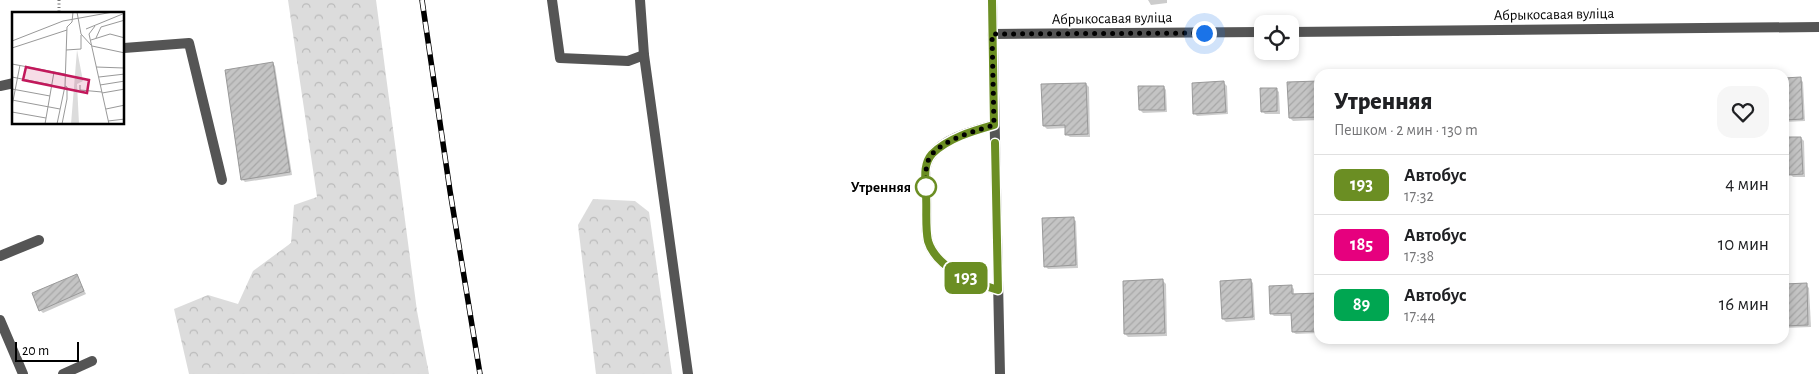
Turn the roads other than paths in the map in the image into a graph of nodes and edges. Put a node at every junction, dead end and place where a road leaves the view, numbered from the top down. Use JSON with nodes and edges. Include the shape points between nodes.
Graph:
{"nodes":[{"id":1,"x":552,"y":0,"type":"edge"},
{"id":2,"x":640,"y":0,"type":"edge"},
{"id":3,"x":992,"y":0,"type":"edge"},
{"id":4,"x":1819,"y":27,"type":"edge"},
{"id":5,"x":1254,"y":32,"type":"edge"},
{"id":6,"x":1299,"y":32,"type":"edge"},
{"id":7,"x":992,"y":34,"type":"junction"},
{"id":8,"x":125,"y":48,"type":"edge"},
{"id":9,"x":644,"y":55,"type":"junction"},
{"id":10,"x":994,"y":125,"type":"junction"},
{"id":11,"x":222,"y":180,"type":"dead end"},
{"id":12,"x":39,"y":240,"type":"dead end"},
{"id":13,"x":0,"y":256,"type":"edge"},
{"id":14,"x":998,"y":290,"type":"junction"},
{"id":15,"x":0,"y":320,"type":"edge"},
{"id":16,"x":92,"y":362,"type":"dead end"},
{"id":17,"x":23,"y":374,"type":"edge"},
{"id":18,"x":63,"y":374,"type":"edge"},
{"id":19,"x":688,"y":374,"type":"edge"},
{"id":20,"x":1000,"y":374,"type":"edge"}],
"edges":[{"from":1,"to":9,"type":"street","via":[[560,58],[628,61]]},
{"from":2,"to":9,"type":"street"},
{"from":3,"to":7,"type":"street"},
{"from":4,"to":6,"type":"street","name":"Абрыкосавая вуліца"},
{"from":5,"to":7,"type":"street","name":"Абрыкосавая вуліца"},
{"from":7,"to":10,"type":"street"},
{"from":8,"to":11,"type":"street","via":[[189,43]]},
{"from":9,"to":19,"type":"street"},
{"from":10,"to":14,"type":"street"},
{"from":10,"to":14,"type":"street","via":[[942,146],[930,157],[926,171],[928,238],[932,249],[956,272]]},
{"from":12,"to":13,"type":"street"},
{"from":14,"to":20,"type":"street"},
{"from":15,"to":17,"type":"street"},
{"from":16,"to":18,"type":"street"}]}
